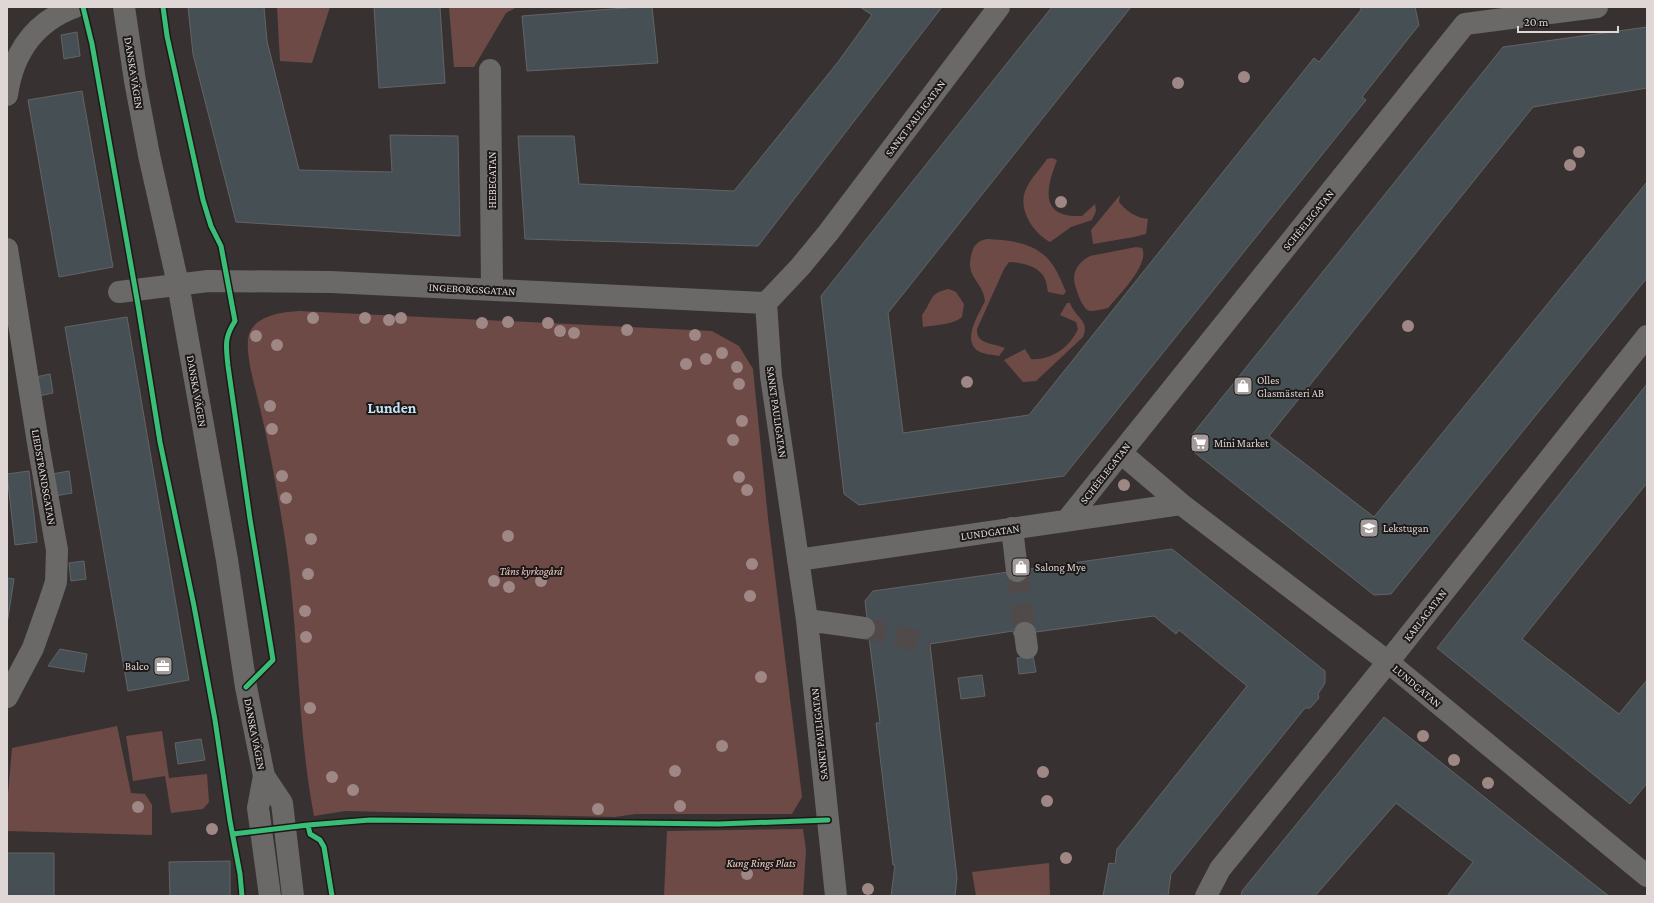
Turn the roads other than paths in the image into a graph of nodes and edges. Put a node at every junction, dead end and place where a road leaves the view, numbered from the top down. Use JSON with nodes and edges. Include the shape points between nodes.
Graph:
{"nodes":[{"id":1,"x":75,"y":7,"type":"edge"},
{"id":2,"x":124,"y":7,"type":"edge"},
{"id":3,"x":999,"y":7,"type":"edge"},
{"id":4,"x":1597,"y":7,"type":"edge"},
{"id":5,"x":1464,"y":16,"type":"edge"},
{"id":6,"x":490,"y":70,"type":"dead end"},
{"id":7,"x":7,"y":95,"type":"edge"},
{"id":8,"x":7,"y":249,"type":"edge"},
{"id":9,"x":178,"y":284,"type":"junction"},
{"id":10,"x":492,"y":290,"type":"junction"},
{"id":11,"x":119,"y":292,"type":"dead end"},
{"id":12,"x":766,"y":303,"type":"junction"},
{"id":13,"x":1647,"y":336,"type":"edge"},
{"id":14,"x":1121,"y":453,"type":"junction"},
{"id":15,"x":1181,"y":504,"type":"junction"},
{"id":16,"x":1068,"y":520,"type":"junction"},
{"id":17,"x":1012,"y":528,"type":"junction"},
{"id":18,"x":798,"y":560,"type":"junction"},
{"id":19,"x":1017,"y":571,"type":"tunnel mouth"},
{"id":20,"x":807,"y":620,"type":"junction"},
{"id":21,"x":864,"y":628,"type":"tunnel mouth"},
{"id":22,"x":1388,"y":662,"type":"junction"},
{"id":23,"x":7,"y":697,"type":"edge"},
{"id":24,"x":264,"y":776,"type":"junction"},
{"id":25,"x":1647,"y":876,"type":"edge"},
{"id":26,"x":270,"y":896,"type":"edge"},
{"id":27,"x":293,"y":896,"type":"edge"},
{"id":28,"x":836,"y":896,"type":"edge"},
{"id":29,"x":1206,"y":896,"type":"edge"}],
"edges":[{"from":1,"to":7,"type":"street","via":[[53,17],[28,39],[16,61]]},
{"from":2,"to":9,"type":"street","name":"DANSKA VÄGEN","via":[[149,155]]},
{"from":3,"to":12,"type":"street","name":"SANKT PAULIGATAN","via":[[828,233]]},
{"from":4,"to":5,"type":"street","name":"SCHÉELEGATAN"},
{"from":5,"to":14,"type":"street","name":"SCHÉELEGATAN"},
{"from":6,"to":10,"type":"street","name":"HEBEGATAN"},
{"from":8,"to":23,"type":"street","name":"LIEDSTRANDSGATAN","via":[[37,442],[57,550],[56,582],[49,603],[33,648]]},
{"from":9,"to":10,"type":"street","name":"INGEBORGSGATAN","via":[[208,281],[330,282]]},
{"from":9,"to":11,"type":"street","name":"INGEBORGSGATAN"},
{"from":9,"to":24,"type":"street","name":"DANSKA VÄGEN","via":[[246,687]]},
{"from":10,"to":12,"type":"street","name":"INGEBORGSGATAN"},
{"from":12,"to":18,"type":"street","name":"SANKT PAULIGATAN","via":[[771,376]]},
{"from":13,"to":22,"type":"street","name":"KARLAGATAN"},
{"from":14,"to":15,"type":"street","name":"LUNDGATAN"},
{"from":14,"to":16,"type":"street","name":"SCHÉELEGATAN"},
{"from":15,"to":16,"type":"street","name":"LUNDGATAN"},
{"from":15,"to":22,"type":"street","name":"LUNDGATAN"},
{"from":16,"to":17,"type":"street","name":"LUNDGATAN"},
{"from":17,"to":18,"type":"street","name":"LUNDGATAN"},
{"from":17,"to":19,"type":"street"},
{"from":18,"to":20,"type":"street","name":"SANKT PAULIGATAN"},
{"from":20,"to":21,"type":"street"},
{"from":20,"to":28,"type":"street","name":"SANKT PAULIGATAN"},
{"from":22,"to":25,"type":"street","name":"LUNDGATAN"},
{"from":22,"to":29,"type":"street","name":"KARLAGATAN","via":[[1220,869]]},
{"from":24,"to":26,"type":"street","name":"DANSKA VÄGEN","via":[[258,808]]},
{"from":24,"to":27,"type":"street","name":"DANSKA VÄGEN","via":[[282,802]]}]}
